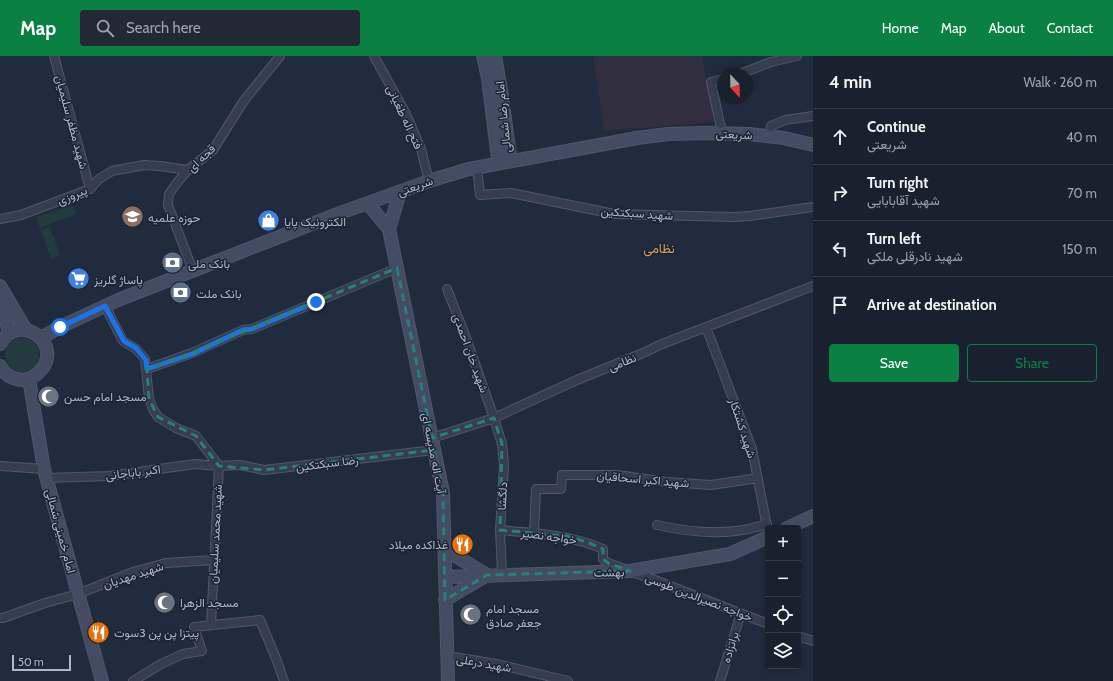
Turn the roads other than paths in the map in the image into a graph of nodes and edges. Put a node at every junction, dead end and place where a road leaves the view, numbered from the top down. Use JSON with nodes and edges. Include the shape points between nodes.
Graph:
{"nodes":[{"id":1,"x":54,"y":56,"type":"edge"},
{"id":2,"x":280,"y":56,"type":"edge"},
{"id":3,"x":374,"y":56,"type":"edge"},
{"id":4,"x":483,"y":56,"type":"edge"},
{"id":5,"x":495,"y":56,"type":"edge"},
{"id":6,"x":797,"y":56,"type":"edge"},
{"id":7,"x":753,"y":69,"type":"edge"},
{"id":8,"x":717,"y":80,"type":"edge"},
{"id":9,"x":813,"y":116,"type":"edge"},
{"id":10,"x":722,"y":133,"type":"junction"},
{"id":11,"x":770,"y":136,"type":"junction"},
{"id":12,"x":813,"y":145,"type":"edge"},
{"id":13,"x":506,"y":162,"type":"junction"},
{"id":14,"x":477,"y":168,"type":"junction"},
{"id":15,"x":188,"y":170,"type":"junction"},
{"id":16,"x":429,"y":181,"type":"junction"},
{"id":17,"x":90,"y":189,"type":"junction"},
{"id":18,"x":400,"y":192,"type":"junction"},
{"id":19,"x":368,"y":204,"type":"junction"},
{"id":20,"x":813,"y":207,"type":"edge"},
{"id":21,"x":0,"y":219,"type":"edge"},
{"id":22,"x":389,"y":228,"type":"junction"},
{"id":23,"x":397,"y":268,"type":"junction"},
{"id":24,"x":193,"y":271,"type":"junction"},
{"id":25,"x":0,"y":286,"type":"edge"},
{"id":26,"x":813,"y":286,"type":"edge"},
{"id":27,"x":447,"y":289,"type":"dead end"},
{"id":28,"x":0,"y":294,"type":"edge"},
{"id":29,"x":105,"y":306,"type":"junction"},
{"id":30,"x":706,"y":327,"type":"junction"},
{"id":31,"x":26,"y":330,"type":"junction"},
{"id":32,"x":9,"y":333,"type":"junction"},
{"id":33,"x":41,"y":338,"type":"junction"},
{"id":34,"x":0,"y":344,"type":"edge"},
{"id":35,"x":0,"y":366,"type":"edge"},
{"id":36,"x":147,"y":369,"type":"junction"},
{"id":37,"x":29,"y":379,"type":"junction"},
{"id":38,"x":494,"y":418,"type":"junction"},
{"id":39,"x":433,"y":444,"type":"junction"},
{"id":40,"x":0,"y":466,"type":"edge"},
{"id":41,"x":219,"y":466,"type":"junction"},
{"id":42,"x":45,"y":473,"type":"junction"},
{"id":43,"x":758,"y":478,"type":"junction"},
{"id":44,"x":813,"y":516,"type":"edge"},
{"id":45,"x":657,"y":525,"type":"dead end"},
{"id":46,"x":766,"y":525,"type":"edge"},
{"id":47,"x":794,"y":525,"type":"edge"},
{"id":48,"x":765,"y":528,"type":"edge"},
{"id":49,"x":500,"y":530,"type":"junction"},
{"id":50,"x":534,"y":533,"type":"junction"},
{"id":51,"x":765,"y":538,"type":"edge"},
{"id":52,"x":444,"y":549,"type":"junction"},
{"id":53,"x":214,"y":560,"type":"junction"},
{"id":54,"x":630,"y":571,"type":"junction"},
{"id":55,"x":502,"y":574,"type":"junction"},
{"id":56,"x":487,"y":575,"type":"junction"},
{"id":57,"x":445,"y":577,"type":"junction"},
{"id":58,"x":78,"y":594,"type":"junction"},
{"id":59,"x":445,"y":600,"type":"junction"},
{"id":60,"x":741,"y":613,"type":"junction"},
{"id":61,"x":0,"y":618,"type":"edge"},
{"id":62,"x":765,"y":623,"type":"edge"},
{"id":63,"x":211,"y":625,"type":"junction"},
{"id":64,"x":801,"y":637,"type":"edge"},
{"id":65,"x":813,"y":642,"type":"edge"},
{"id":66,"x":447,"y":656,"type":"junction"},
{"id":67,"x":102,"y":681,"type":"edge"},
{"id":68,"x":133,"y":681,"type":"edge"},
{"id":69,"x":284,"y":681,"type":"edge"},
{"id":70,"x":448,"y":681,"type":"edge"},
{"id":71,"x":568,"y":681,"type":"edge"},
{"id":72,"x":720,"y":681,"type":"edge"}],
"edges":[{"from":1,"to":17,"type":"street","name":"شهید مظفر سلیمیان"},
{"from":2,"to":15,"type":"street","name":"قجه ای","via":[[243,102],[213,150]]},
{"from":3,"to":16,"type":"street","name":"فتح اله طغیانی","via":[[406,114],[421,148]]},
{"from":4,"to":13,"type":"main road","name":"امام رضا شمالی","via":[[498,159]]},
{"from":5,"to":13,"type":"main road","name":"امام رضا شمالی","via":[[510,156]]},
{"from":6,"to":7,"type":"street"},
{"from":8,"to":10,"type":"street","via":[[711,82]]},
{"from":9,"to":11,"type":"street","via":[[785,120],[771,126]]},
{"from":10,"to":11,"type":"main road","name":"شریعتی"},
{"from":10,"to":13,"type":"main road","name":"شریعتی","via":[[653,136]]},
{"from":11,"to":12,"type":"main road","name":"شریعتی"},
{"from":13,"to":14,"type":"main road","name":"شریعتی"},
{"from":14,"to":16,"type":"main road","name":"شریعتی"},
{"from":14,"to":20,"type":"street","name":"شهید سبکتکین","via":[[480,194],[511,194],[607,213],[732,217]]},
{"from":15,"to":17,"type":"street","name":"پیروزی","via":[[144,165],[118,170],[105,174]]},
{"from":15,"to":24,"type":"street","name":"قجه ای","via":[[169,194],[168,205]]},
{"from":16,"to":18,"type":"main road","name":"شریعتی"},
{"from":17,"to":21,"type":"street","name":"پیروزی","via":[[21,215]]},
{"from":18,"to":19,"type":"main road","name":"شریعتی"},
{"from":18,"to":22,"type":"main road"},
{"from":19,"to":22,"type":"main road"},
{"from":19,"to":24,"type":"main road","name":"شریعتی"},
{"from":22,"to":23,"type":"main road","name":"آیت اله مدیسه ای"},
{"from":23,"to":36,"type":"street","via":[[252,329],[243,330],[192,354]]},
{"from":23,"to":39,"type":"main road","name":"آیت اله مدیسه ای"},
{"from":24,"to":29,"type":"main road","name":"شریعتی"},
{"from":25,"to":31,"type":"main road"},
{"from":26,"to":30,"type":"street","name":"نظامی"},
{"from":27,"to":38,"type":"street","name":"شهید خان احمدی"},
{"from":28,"to":32,"type":"main road"},
{"from":29,"to":33,"type":"main road","name":"شریعتی"},
{"from":29,"to":36,"type":"street","via":[[124,341],[136,348],[146,360]]},
{"from":30,"to":38,"type":"street","name":"نظامی"},
{"from":30,"to":43,"type":"street","name":"شهید کشتکار","via":[[752,449]]},
{"from":31,"to":32,"type":"main road"},
{"from":31,"to":33,"type":"main road"},
{"from":32,"to":34,"type":"main road"},
{"from":33,"to":37,"type":"main road","via":[[47,353],[46,362],[43,369]]},
{"from":35,"to":37,"type":"main road","via":[[7,375],[21,380]]},
{"from":36,"to":41,"type":"street","via":[[149,399],[158,416],[176,428],[196,436]]},
{"from":37,"to":42,"type":"main road","name":"امام خمینی شمالی"},
{"from":38,"to":39,"type":"street","name":"نظامی"},
{"from":38,"to":49,"type":"street","name":"دلگشا","via":[[502,444],[504,465]]},
{"from":39,"to":41,"type":"street","name":"رضا سبکتکین","via":[[264,470],[240,465]]},
{"from":39,"to":52,"type":"main road","name":"آیت اله مدیسه ای","via":[[443,493]]},
{"from":40,"to":42,"type":"street","name":"اکبر باباجانی"},
{"from":41,"to":42,"type":"street","name":"اکبر باباجانی","via":[[195,464],[109,476]]},
{"from":41,"to":53,"type":"street","name":"شهید محمد سلیمیان"},
{"from":42,"to":58,"type":"main road","name":"امام خمینی شمالی"},
{"from":43,"to":46,"type":"street","name":"شهید کشتکار"},
{"from":43,"to":50,"type":"street","name":"شهید اکبر اسحاقیان","via":[[711,485],[617,475],[562,475],[561,489],[536,489]]},
{"from":44,"to":47,"type":"main road"},
{"from":45,"to":48,"type":"street","via":[[714,532]]},
{"from":49,"to":50,"type":"street","name":"خواجه نصیر"},
{"from":49,"to":55,"type":"street","name":"دلگشا"},
{"from":50,"to":54,"type":"street","name":"خواجه نصیر","via":[[566,536],[587,542],[603,549],[603,559],[608,563]]},
{"from":51,"to":54,"type":"main road","name":"بهشت","via":[[730,554]]},
{"from":52,"to":56,"type":"main road"},
{"from":52,"to":57,"type":"main road","name":"آیت اله مدیسه ای"},
{"from":53,"to":58,"type":"street","name":"شهید مهدیان","via":[[166,563],[133,572]]},
{"from":53,"to":63,"type":"street","name":"شهید محمد سلیمیان"},
{"from":54,"to":55,"type":"main road","name":"بهشت"},
{"from":54,"to":60,"type":"street","name":"خواجه نصیرالدین طوسی"},
{"from":55,"to":56,"type":"main road","name":"بهشت"},
{"from":56,"to":57,"type":"main road","name":"بهشت"},
{"from":56,"to":59,"type":"main road"},
{"from":57,"to":59,"type":"main road","name":"آیت اله مدیسه ای"},
{"from":58,"to":61,"type":"street","name":"شهید مهدیان"},
{"from":58,"to":67,"type":"main road","name":"امام خمینی شمالی"},
{"from":59,"to":66,"type":"main road","name":"آیت اله مدیسه ای"},
{"from":60,"to":62,"type":"street","name":"خواجه نصیرالدین طوسی"},
{"from":60,"to":72,"type":"street","name":"براتزاده"},
{"from":63,"to":68,"type":"street","via":[[194,627],[202,651],[183,654]]},
{"from":63,"to":69,"type":"street","via":[[260,620]]},
{"from":64,"to":65,"type":"street"},
{"from":66,"to":70,"type":"main road","name":"آیت اله مدیسه ای"},
{"from":66,"to":71,"type":"street","name":"شهید درعلی","via":[[498,664]]}]}
